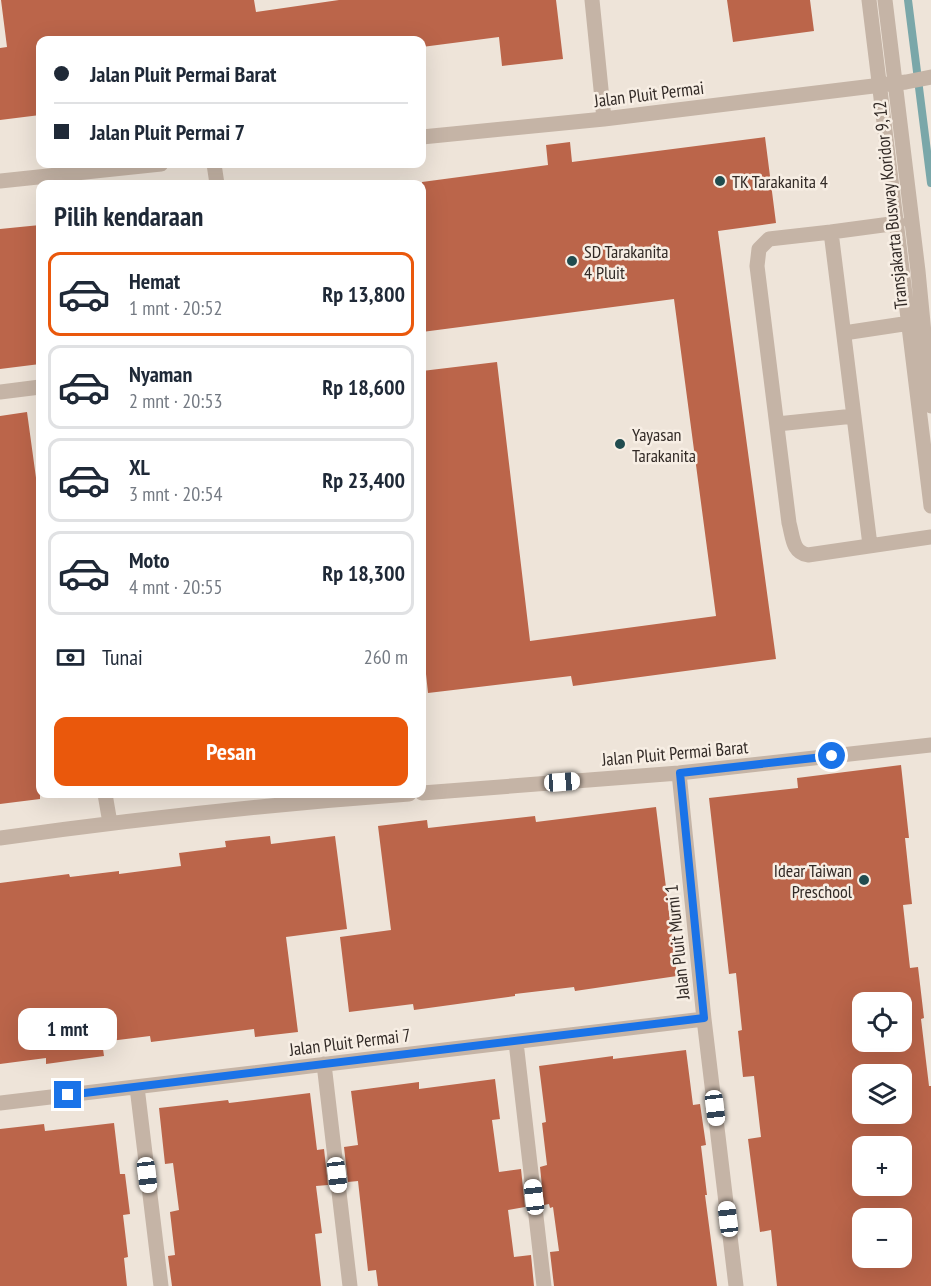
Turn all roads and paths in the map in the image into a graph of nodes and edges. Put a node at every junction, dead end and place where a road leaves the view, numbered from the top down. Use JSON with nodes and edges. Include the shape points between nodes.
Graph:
{"nodes":[{"id":1,"x":592,"y":0,"type":"edge"},
{"id":2,"x":869,"y":0,"type":"edge"},
{"id":3,"x":885,"y":0,"type":"edge"},
{"id":4,"x":931,"y":77,"type":"edge"},
{"id":5,"x":894,"y":83,"type":"junction"},
{"id":6,"x":604,"y":119,"type":"junction"},
{"id":7,"x":426,"y":137,"type":"edge"},
{"id":8,"x":123,"y":168,"type":"edge"},
{"id":9,"x":0,"y":181,"type":"edge"},
{"id":10,"x":898,"y":224,"type":"junction"},
{"id":11,"x":831,"y":232,"type":"junction"},
{"id":12,"x":920,"y":270,"type":"edge"},
{"id":13,"x":910,"y":323,"type":"junction"},
{"id":14,"x":844,"y":333,"type":"junction"},
{"id":15,"x":36,"y":388,"type":"edge"},
{"id":16,"x":0,"y":392,"type":"edge"},
{"id":17,"x":931,"y":406,"type":"edge"},
{"id":18,"x":854,"y":416,"type":"junction"},
{"id":19,"x":777,"y":424,"type":"junction"},
{"id":20,"x":931,"y":506,"type":"edge"},
{"id":21,"x":931,"y":537,"type":"edge"},
{"id":22,"x":870,"y":545,"type":"junction"},
{"id":23,"x":931,"y":745,"type":"edge"},
{"id":24,"x":680,"y":773,"type":"junction"},
{"id":25,"x":426,"y":793,"type":"edge"},
{"id":26,"x":106,"y":798,"type":"edge"},
{"id":27,"x":297,"y":798,"type":"edge"},
{"id":28,"x":110,"y":823,"type":"junction"},
{"id":29,"x":0,"y":838,"type":"edge"},
{"id":30,"x":704,"y":1018,"type":"junction"},
{"id":31,"x":516,"y":1042,"type":"junction"},
{"id":32,"x":324,"y":1064,"type":"junction"},
{"id":33,"x":137,"y":1087,"type":"junction"},
{"id":34,"x":0,"y":1103,"type":"edge"},
{"id":35,"x":161,"y":1286,"type":"edge"},
{"id":36,"x":350,"y":1286,"type":"edge"},
{"id":37,"x":544,"y":1286,"type":"edge"},
{"id":38,"x":736,"y":1286,"type":"edge"}],
"edges":[{"from":1,"to":6,"type":"street"},
{"from":2,"to":5,"type":"street"},
{"from":3,"to":5,"type":"street","name":"Transjakarta Busway Koridor 9, 12"},
{"from":4,"to":5,"type":"street","name":"Jalan Pluit Permai"},
{"from":5,"to":6,"type":"street","name":"Jalan Pluit Permai"},
{"from":5,"to":10,"type":"street"},
{"from":5,"to":12,"type":"street","name":"Transjakarta Busway Koridor 9, 12"},
{"from":6,"to":7,"type":"street","name":"Jalan Pluit Permai"},
{"from":8,"to":9,"type":"street"},
{"from":10,"to":11,"type":"street"},
{"from":10,"to":12,"type":"street"},
{"from":11,"to":14,"type":"street"},
{"from":11,"to":19,"type":"street","via":[[769,239],[759,249],[757,266]]},
{"from":12,"to":13,"type":"street"},
{"from":12,"to":17,"type":"street","name":"Transjakarta Busway Koridor 9, 12"},
{"from":13,"to":14,"type":"street"},
{"from":13,"to":20,"type":"street"},
{"from":14,"to":18,"type":"street"},
{"from":15,"to":16,"type":"street"},
{"from":18,"to":19,"type":"street"},
{"from":18,"to":22,"type":"street"},
{"from":19,"to":22,"type":"street","via":[[795,548],[808,555]]},
{"from":21,"to":22,"type":"street"},
{"from":23,"to":24,"type":"street","name":"Jalan Pluit Permai Barat"},
{"from":24,"to":25,"type":"street","name":"Jalan Pluit Permai Barat"},
{"from":24,"to":30,"type":"street","name":"Jalan Pluit Murni 1"},
{"from":26,"to":28,"type":"street"},
{"from":27,"to":28,"type":"street"},
{"from":28,"to":29,"type":"street"},
{"from":30,"to":31,"type":"street","name":"Jalan Pluit Permai 7"},
{"from":30,"to":38,"type":"street","name":"Jalan Pluit Murni 1"},
{"from":31,"to":32,"type":"street","name":"Jalan Pluit Permai 7"},
{"from":31,"to":37,"type":"street"},
{"from":32,"to":33,"type":"street","name":"Jalan Pluit Permai 7"},
{"from":32,"to":36,"type":"street"},
{"from":33,"to":34,"type":"street","name":"Jalan Pluit Permai 7"},
{"from":33,"to":35,"type":"street"}]}
